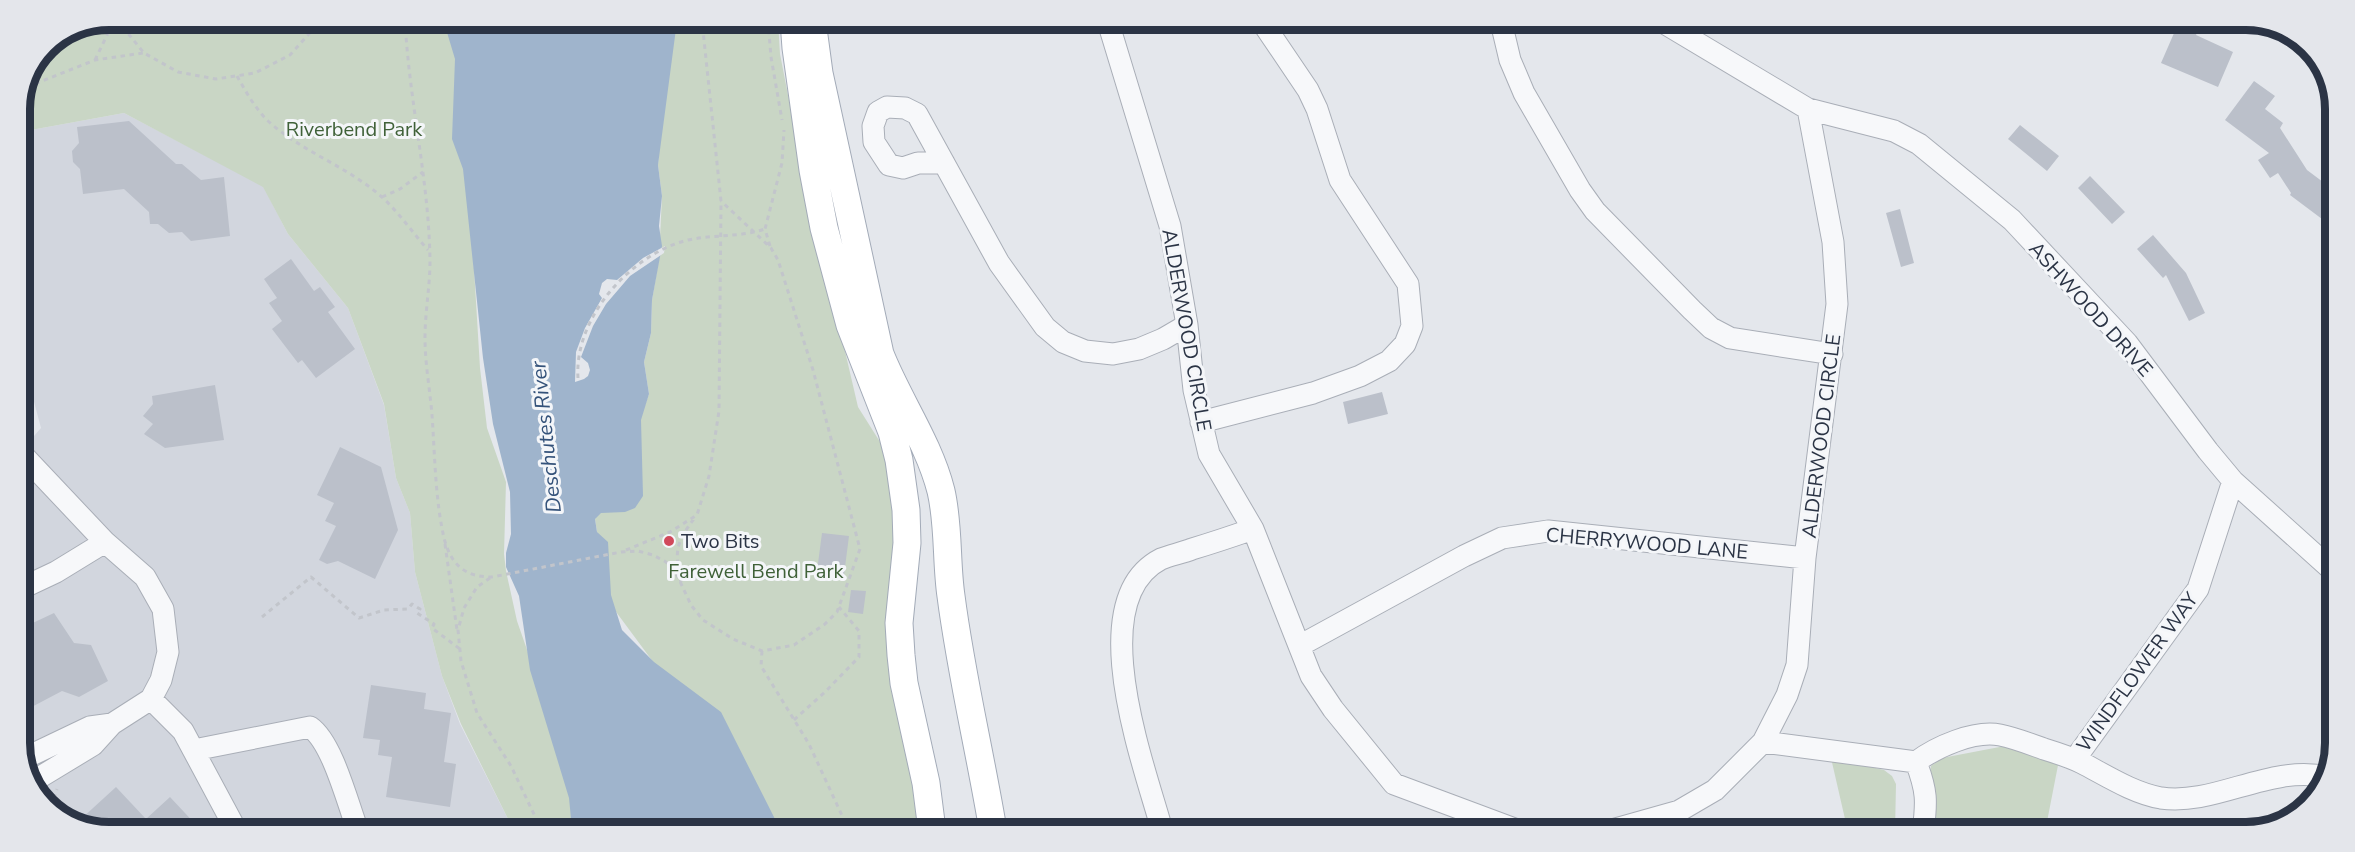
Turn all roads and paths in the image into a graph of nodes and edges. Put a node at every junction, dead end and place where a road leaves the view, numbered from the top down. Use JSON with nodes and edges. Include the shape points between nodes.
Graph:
{"nodes":[{"id":1,"x":110,"y":30,"type":"edge"},
{"id":2,"x":125,"y":30,"type":"edge"},
{"id":3,"x":312,"y":30,"type":"edge"},
{"id":4,"x":406,"y":30,"type":"edge"},
{"id":5,"x":703,"y":30,"type":"edge"},
{"id":6,"x":769,"y":30,"type":"edge"},
{"id":7,"x":795,"y":30,"type":"edge"},
{"id":8,"x":813,"y":30,"type":"edge"},
{"id":9,"x":1110,"y":30,"type":"edge"},
{"id":10,"x":1267,"y":30,"type":"edge"},
{"id":11,"x":1503,"y":30,"type":"edge"},
{"id":12,"x":1676,"y":30,"type":"edge"},
{"id":13,"x":144,"y":53,"type":"junction"},
{"id":14,"x":95,"y":60,"type":"junction"},
{"id":15,"x":237,"y":76,"type":"junction"},
{"id":16,"x":35,"y":84,"type":"edge"},
{"id":17,"x":1808,"y":109,"type":"junction"},
{"id":18,"x":944,"y":163,"type":"dead end"},
{"id":19,"x":423,"y":172,"type":"junction"},
{"id":20,"x":382,"y":197,"type":"junction"},
{"id":21,"x":721,"y":201,"type":"junction"},
{"id":22,"x":765,"y":229,"type":"junction"},
{"id":23,"x":753,"y":233,"type":"junction"},
{"id":24,"x":721,"y":237,"type":"junction"},
{"id":25,"x":771,"y":248,"type":"junction"},
{"id":26,"x":429,"y":252,"type":"junction"},
{"id":27,"x":1186,"y":325,"type":"junction"},
{"id":28,"x":1832,"y":354,"type":"junction"},
{"id":29,"x":578,"y":378,"type":"dead end"},
{"id":30,"x":1201,"y":422,"type":"junction"},
{"id":31,"x":30,"y":463,"type":"edge"},
{"id":32,"x":2233,"y":481,"type":"junction"},
{"id":33,"x":697,"y":515,"type":"junction"},
{"id":34,"x":1253,"y":529,"type":"junction"},
{"id":35,"x":444,"y":539,"type":"junction"},
{"id":36,"x":105,"y":542,"type":"junction"},
{"id":37,"x":621,"y":552,"type":"junction"},
{"id":38,"x":1805,"y":558,"type":"junction"},
{"id":39,"x":2325,"y":564,"type":"edge"},
{"id":40,"x":492,"y":577,"type":"junction"},
{"id":41,"x":30,"y":584,"type":"edge"},
{"id":42,"x":683,"y":588,"type":"junction"},
{"id":43,"x":838,"y":606,"type":"junction"},
{"id":44,"x":262,"y":617,"type":"dead end"},
{"id":45,"x":1301,"y":645,"type":"junction"},
{"id":46,"x":460,"y":649,"type":"junction"},
{"id":47,"x":762,"y":651,"type":"junction"},
{"id":48,"x":151,"y":699,"type":"junction"},
{"id":49,"x":794,"y":720,"type":"junction"},
{"id":50,"x":112,"y":724,"type":"junction"},
{"id":51,"x":1763,"y":742,"type":"junction"},
{"id":52,"x":194,"y":750,"type":"junction"},
{"id":53,"x":31,"y":755,"type":"edge"},
{"id":54,"x":2075,"y":759,"type":"junction"},
{"id":55,"x":1916,"y":762,"type":"junction"},
{"id":56,"x":2318,"y":776,"type":"edge"},
{"id":57,"x":39,"y":778,"type":"edge"},
{"id":58,"x":62,"y":783,"type":"dead end"},
{"id":59,"x":53,"y":799,"type":"edge"},
{"id":60,"x":232,"y":822,"type":"edge"},
{"id":61,"x":355,"y":822,"type":"edge"},
{"id":62,"x":538,"y":822,"type":"edge"},
{"id":63,"x":845,"y":822,"type":"edge"},
{"id":64,"x":931,"y":822,"type":"edge"},
{"id":65,"x":992,"y":822,"type":"edge"},
{"id":66,"x":1160,"y":822,"type":"edge"},
{"id":67,"x":1496,"y":822,"type":"edge"},
{"id":68,"x":1640,"y":822,"type":"edge"},
{"id":69,"x":1924,"y":822,"type":"edge"}],
"edges":[{"from":1,"to":14,"type":"path"},
{"from":2,"to":13,"type":"path"},
{"from":3,"to":15,"type":"path","via":[[290,55],[255,73]]},
{"from":4,"to":19,"type":"path"},
{"from":5,"to":21,"type":"path"},
{"from":6,"to":22,"type":"path","via":[[784,129],[782,163]]},
{"from":7,"to":64,"type":"main road","via":[[813,170],[831,260],[899,460],[907,532],[899,623],[901,655]]},
{"from":8,"to":65,"type":"main road","via":[[880,354],[941,494],[953,614]]},
{"from":9,"to":27,"type":"street","name":"ALDERWOOD CIRCLE","via":[[1170,226]]},
{"from":10,"to":30,"type":"street","via":[[1308,90],[1340,180],[1408,284],[1412,326],[1405,344],[1389,361],[1359,376],[1313,393]]},
{"from":11,"to":28,"type":"street","via":[[1524,93],[1580,190],[1595,212],[1692,310],[1711,328],[1730,338]]},
{"from":12,"to":17,"type":"street"},
{"from":13,"to":14,"type":"path"},
{"from":13,"to":15,"type":"path","via":[[178,72],[216,79]]},
{"from":14,"to":16,"type":"path"},
{"from":15,"to":20,"type":"path","via":[[249,99],[268,121]]},
{"from":17,"to":28,"type":"street","name":"ALDERWOOD CIRCLE","via":[[1834,252],[1837,304]]},
{"from":17,"to":32,"type":"street","name":"ASHWOOD DRIVE","via":[[1894,131],[1919,144],[2012,220],[2127,343]]},
{"from":18,"to":27,"type":"street","via":[[999,263],[1045,327],[1063,342],[1085,351],[1113,354],[1138,349]]},
{"from":19,"to":20,"type":"path"},
{"from":19,"to":26,"type":"path"},
{"from":20,"to":26,"type":"path"},
{"from":21,"to":23,"type":"path"},
{"from":21,"to":24,"type":"path"},
{"from":22,"to":23,"type":"path"},
{"from":22,"to":25,"type":"path"},
{"from":23,"to":24,"type":"path"},
{"from":23,"to":25,"type":"path"},
{"from":24,"to":29,"type":"path","via":[[676,244],[645,260],[622,279],[588,327],[579,351]]},
{"from":24,"to":33,"type":"path","via":[[719,411],[709,476]]},
{"from":25,"to":43,"type":"path","via":[[813,370],[860,549]]},
{"from":26,"to":35,"type":"path","via":[[425,338]]},
{"from":27,"to":30,"type":"street","name":"ALDERWOOD CIRCLE"},
{"from":28,"to":38,"type":"street","name":"ALDERWOOD CIRCLE"},
{"from":30,"to":34,"type":"street","name":"ALDERWOOD CIRCLE","via":[[1209,454]]},
{"from":31,"to":36,"type":"street"},
{"from":32,"to":39,"type":"street","name":"ASHWOOD DRIVE"},
{"from":32,"to":54,"type":"street","name":"WINDFLOWER WAY","via":[[2198,589]]},
{"from":33,"to":37,"type":"path","via":[[670,532]]},
{"from":33,"to":42,"type":"path","via":[[679,539],[677,560]]},
{"from":34,"to":45,"type":"street","name":"ALDERWOOD CIRCLE"},
{"from":34,"to":66,"type":"street","via":[[1161,560],[1141,577],[1129,598],[1122,627],[1121,666]]},
{"from":35,"to":40,"type":"path","via":[[463,571],[475,577]]},
{"from":35,"to":46,"type":"path"},
{"from":36,"to":41,"type":"street"},
{"from":36,"to":48,"type":"street","via":[[145,577],[163,609],[168,652]]},
{"from":37,"to":40,"type":"path"},
{"from":37,"to":42,"type":"path","via":[[638,551],[666,562]]},
{"from":38,"to":45,"type":"street","name":"CHERRYWOOD LANE","via":[[1548,531],[1518,534],[1464,556]]},
{"from":38,"to":51,"type":"street","name":"ALDERWOOD CIRCLE","via":[[1797,665]]},
{"from":40,"to":46,"type":"path","via":[[477,587],[464,608],[458,630]]},
{"from":42,"to":47,"type":"path","via":[[703,620],[732,639]]},
{"from":43,"to":47,"type":"path","via":[[825,624],[794,645]]},
{"from":43,"to":49,"type":"path","via":[[859,631],[859,657]]},
{"from":44,"to":46,"type":"path","via":[[311,577],[358,618],[384,610],[408,609],[412,604],[420,609],[417,614]]},
{"from":45,"to":67,"type":"street","name":"ALDERWOOD CIRCLE","via":[[1311,676],[1394,784]]},
{"from":46,"to":62,"type":"path","via":[[477,713],[511,766]]},
{"from":47,"to":49,"type":"path","via":[[761,666]]},
{"from":48,"to":50,"type":"street"},
{"from":48,"to":52,"type":"street","via":[[183,731]]},
{"from":49,"to":63,"type":"path"},
{"from":50,"to":53,"type":"street","via":[[90,727]]},
{"from":50,"to":57,"type":"street","via":[[93,745]]},
{"from":51,"to":55,"type":"street"},
{"from":51,"to":68,"type":"street","name":"ALDERWOOD CIRCLE","via":[[1715,790],[1678,811]]},
{"from":52,"to":60,"type":"street"},
{"from":52,"to":61,"type":"street","via":[[310,727],[319,733],[329,753]]},
{"from":54,"to":55,"type":"street","via":[[1998,734],[1932,750]]},
{"from":54,"to":56,"type":"street","via":[[2161,798],[2184,799],[2282,776]]},
{"from":55,"to":69,"type":"street","via":[[1925,786]]},
{"from":58,"to":59,"type":"path"}]}
